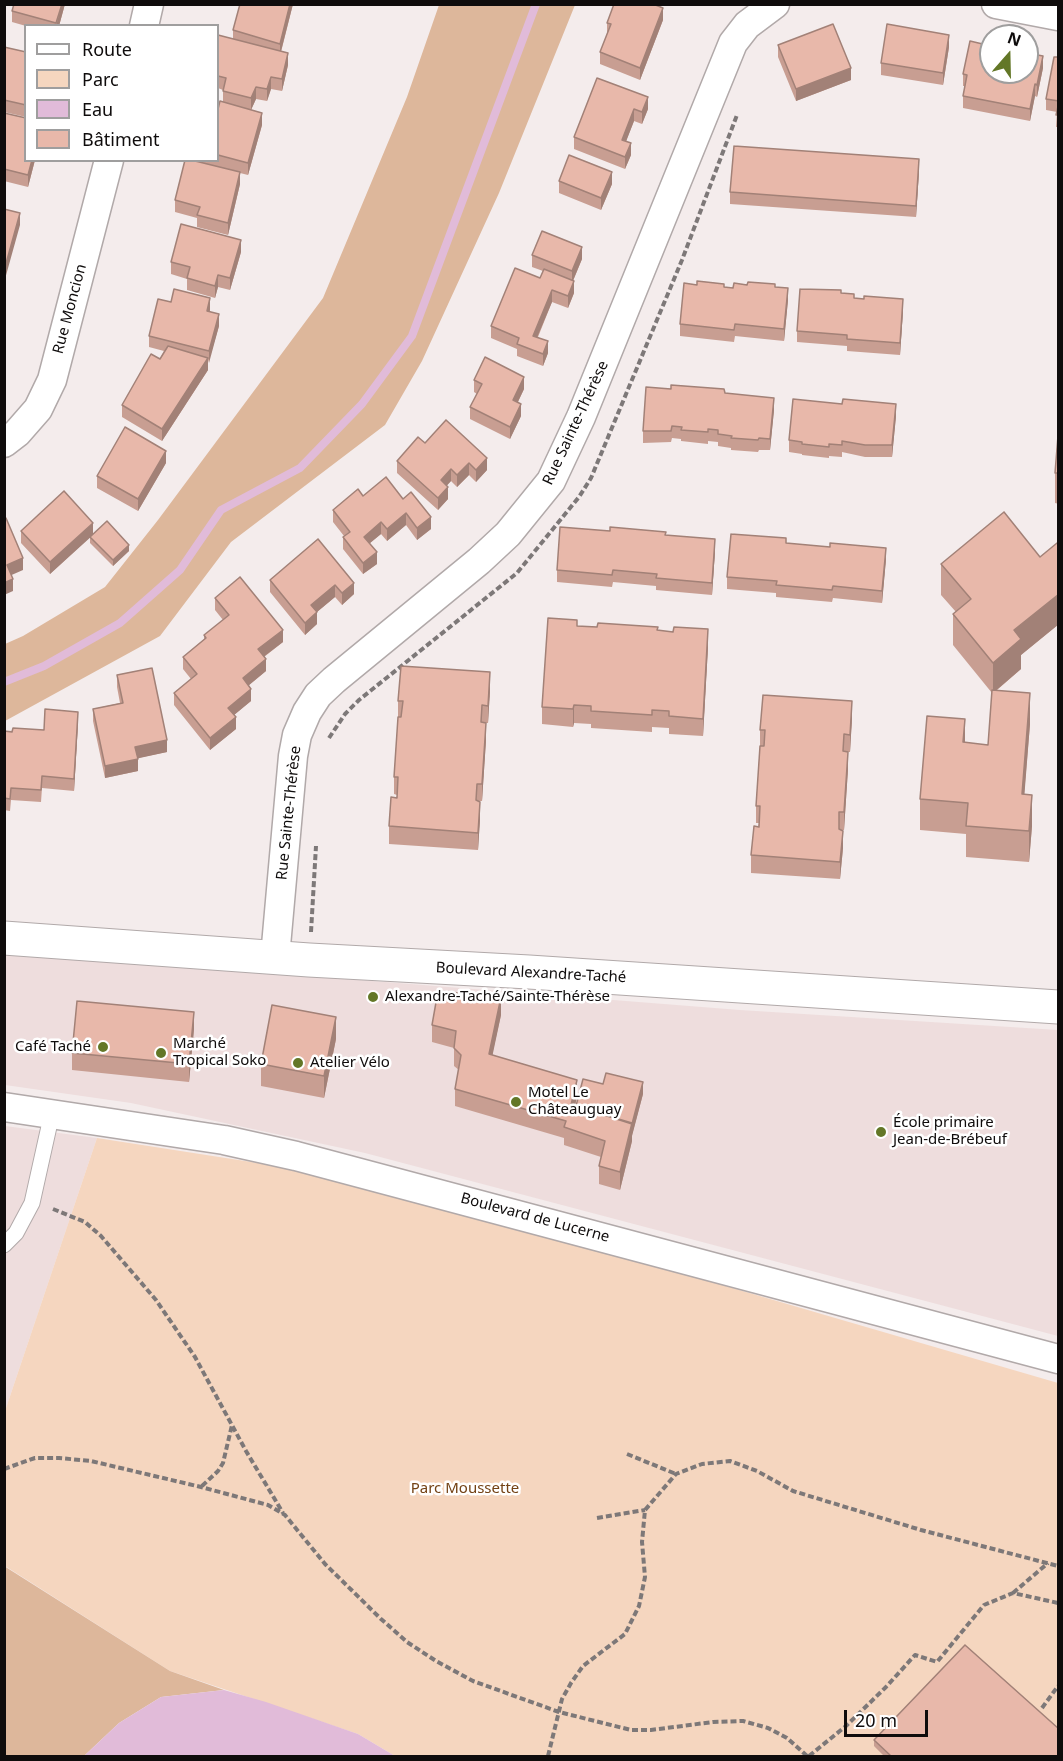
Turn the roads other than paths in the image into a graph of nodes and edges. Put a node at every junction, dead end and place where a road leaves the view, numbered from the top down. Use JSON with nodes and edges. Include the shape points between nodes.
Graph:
{"nodes":[{"id":1,"x":149,"y":4,"type":"edge"},
{"id":2,"x":775,"y":4,"type":"edge"},
{"id":3,"x":996,"y":4,"type":"edge"},
{"id":4,"x":1059,"y":16,"type":"edge"},
{"id":5,"x":144,"y":24,"type":"edge"},
{"id":6,"x":108,"y":162,"type":"edge"},
{"id":7,"x":4,"y":443,"type":"edge"},
{"id":8,"x":4,"y":938,"type":"edge"},
{"id":9,"x":275,"y":957,"type":"junction"},
{"id":10,"x":1059,"y":1007,"type":"edge"},
{"id":11,"x":4,"y":1107,"type":"edge"},
{"id":12,"x":52,"y":1113,"type":"junction"},
{"id":13,"x":4,"y":1245,"type":"edge"},
{"id":14,"x":1059,"y":1359,"type":"edge"}],
"edges":[{"from":1,"to":5,"type":"street"},
{"from":2,"to":9,"type":"street","name":"Rue Sainte-Thérèse","via":[[747,25],[733,42],[590,396],[551,481],[479,561],[334,680],[307,712],[293,756]]},
{"from":3,"to":4,"type":"street"},
{"from":6,"to":7,"type":"street","name":"Rue Moncion","via":[[52,380],[38,409]]},
{"from":8,"to":9,"type":"main road","name":"Boulevard Alexandre-Taché"},
{"from":9,"to":10,"type":"main road","name":"Boulevard Alexandre-Taché"},
{"from":11,"to":12,"type":"street","name":"Boulevard de Lucerne"},
{"from":12,"to":13,"type":"lane","via":[[32,1203],[16,1233]]},
{"from":12,"to":14,"type":"street","name":"Boulevard de Lucerne","via":[[224,1140],[296,1156]]}]}
